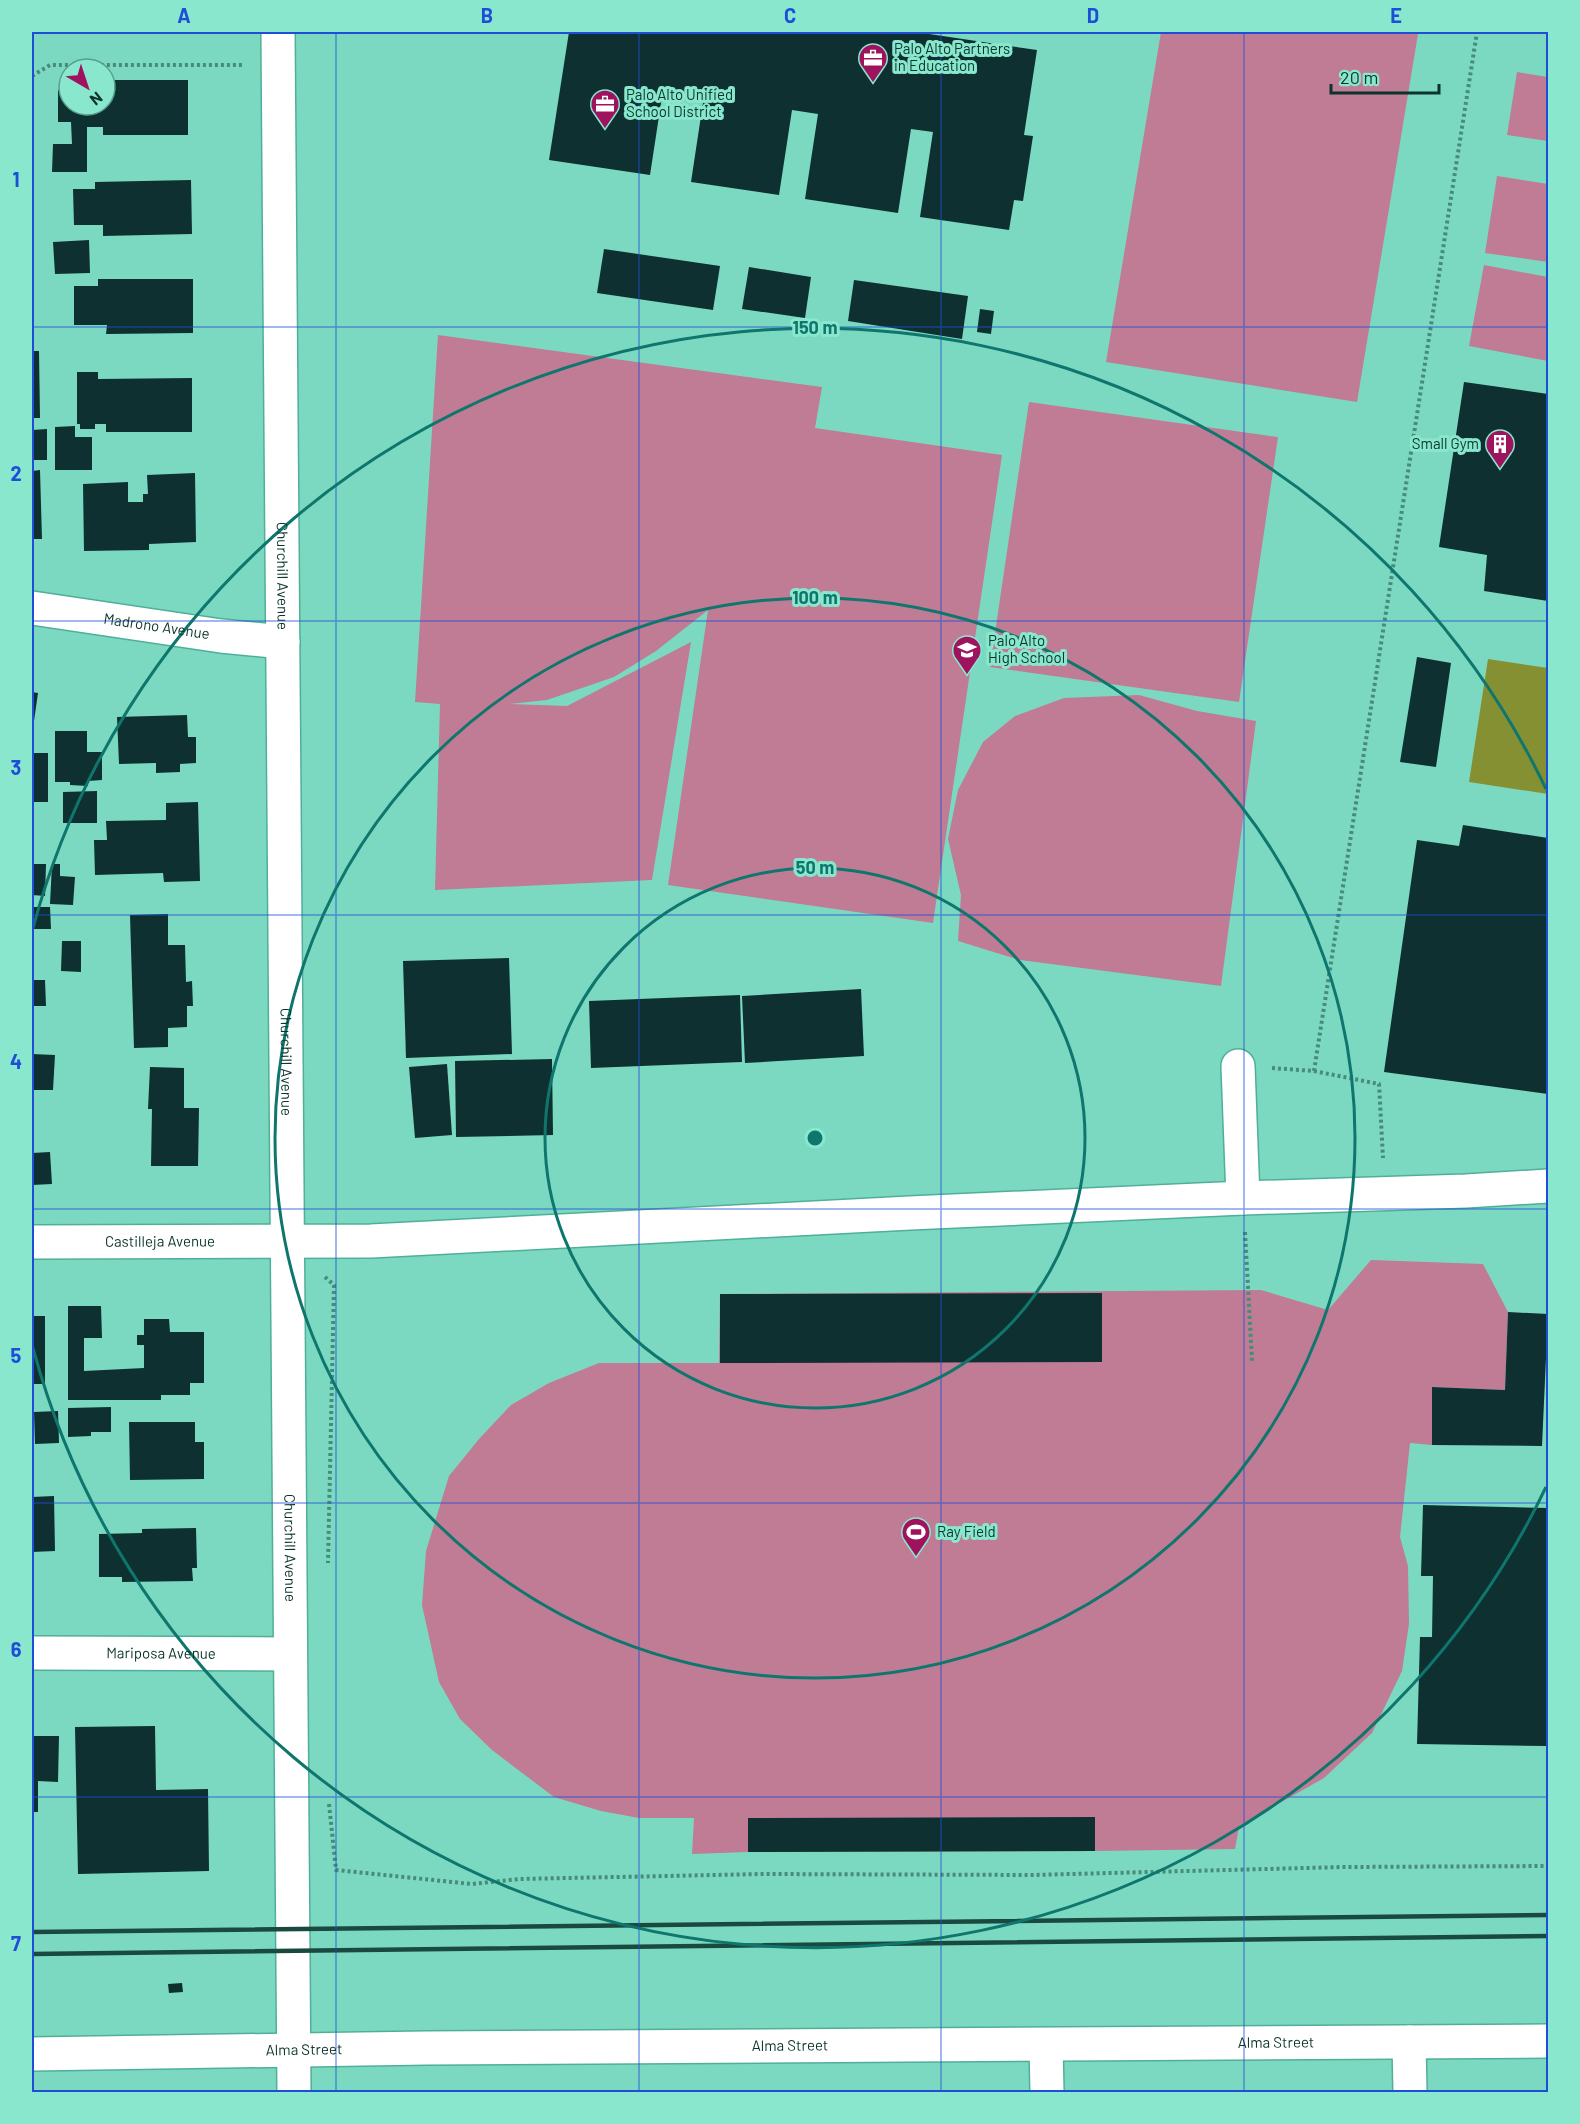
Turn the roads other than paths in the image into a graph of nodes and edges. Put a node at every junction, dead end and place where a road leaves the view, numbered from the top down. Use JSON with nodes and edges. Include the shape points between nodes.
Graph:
{"nodes":[{"id":1,"x":278,"y":32,"type":"edge"},
{"id":2,"x":32,"y":608,"type":"edge"},
{"id":3,"x":283,"y":642,"type":"junction"},
{"id":4,"x":1238,"y":1066,"type":"road end"},
{"id":5,"x":1548,"y":1186,"type":"edge"},
{"id":6,"x":1243,"y":1198,"type":"junction"},
{"id":7,"x":286,"y":1241,"type":"junction"},
{"id":8,"x":32,"y":1242,"type":"edge"},
{"id":9,"x":32,"y":1653,"type":"edge"},
{"id":10,"x":290,"y":1654,"type":"junction"},
{"id":11,"x":1548,"y":2041,"type":"edge"},
{"id":12,"x":1409,"y":2042,"type":"junction"},
{"id":13,"x":1046,"y":2045,"type":"junction"},
{"id":14,"x":293,"y":2050,"type":"junction"},
{"id":15,"x":32,"y":2054,"type":"edge"},
{"id":16,"x":294,"y":2092,"type":"edge"},
{"id":17,"x":1047,"y":2092,"type":"edge"},
{"id":18,"x":1410,"y":2092,"type":"edge"}],
"edges":[{"from":1,"to":3,"type":"street","name":"Churchill Avenue"},
{"from":2,"to":3,"type":"street","name":"Madrono Avenue"},
{"from":3,"to":7,"type":"street","name":"Churchill Avenue"},
{"from":4,"to":6,"type":"street"},
{"from":5,"to":6,"type":"street","name":"Castilleja Avenue"},
{"from":6,"to":7,"type":"street","name":"Castilleja Avenue","via":[[371,1241]]},
{"from":7,"to":8,"type":"street","name":"Castilleja Avenue"},
{"from":7,"to":10,"type":"street","name":"Churchill Avenue"},
{"from":9,"to":10,"type":"street","name":"Mariposa Avenue"},
{"from":10,"to":14,"type":"street","name":"Churchill Avenue"},
{"from":11,"to":12,"type":"street","name":"Alma Street"},
{"from":12,"to":13,"type":"street","name":"Alma Street"},
{"from":12,"to":18,"type":"street"},
{"from":13,"to":14,"type":"street","name":"Alma Street"},
{"from":13,"to":17,"type":"street"},
{"from":14,"to":15,"type":"street","name":"Alma Street"},
{"from":14,"to":16,"type":"street","name":"Churchill Avenue"}]}
